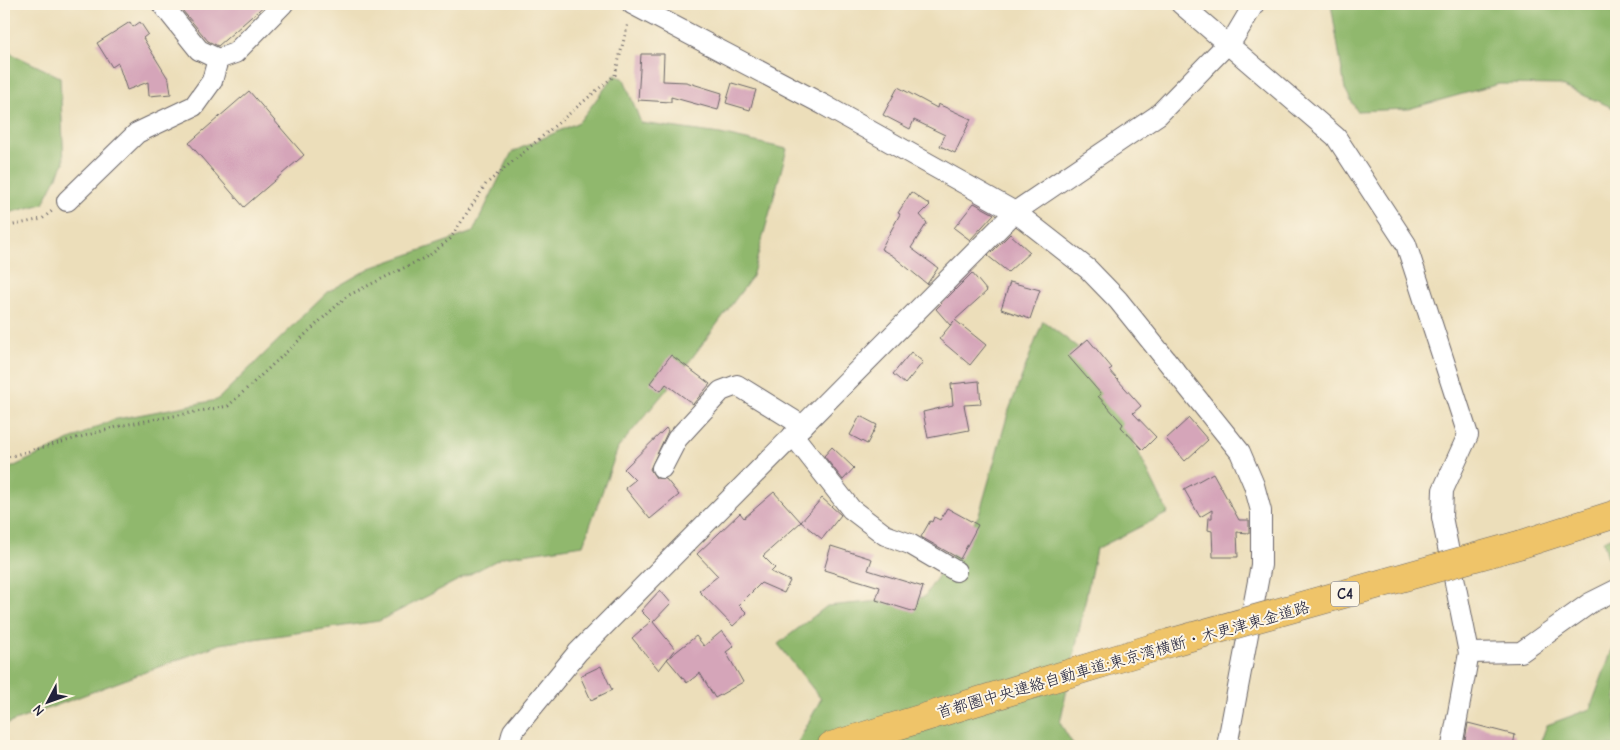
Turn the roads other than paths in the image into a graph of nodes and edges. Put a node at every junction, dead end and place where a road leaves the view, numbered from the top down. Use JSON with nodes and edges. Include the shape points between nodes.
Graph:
{"nodes":[{"id":1,"x":162,"y":4,"type":"edge"},
{"id":2,"x":283,"y":4,"type":"edge"},
{"id":3,"x":632,"y":4,"type":"edge"},
{"id":4,"x":1181,"y":4,"type":"edge"},
{"id":5,"x":1254,"y":4,"type":"edge"},
{"id":6,"x":1226,"y":43,"type":"junction"},
{"id":7,"x":218,"y":59,"type":"junction"},
{"id":8,"x":67,"y":200,"type":"road end"},
{"id":9,"x":1015,"y":212,"type":"junction"},
{"id":10,"x":798,"y":431,"type":"junction"},
{"id":11,"x":662,"y":468,"type":"dead end"},
{"id":12,"x":1616,"y":514,"type":"edge"},
{"id":13,"x":956,"y":571,"type":"dead end"},
{"id":14,"x":1616,"y":590,"type":"edge"},
{"id":15,"x":1469,"y":653,"type":"junction"},
{"id":16,"x":509,"y":746,"type":"edge"},
{"id":17,"x":831,"y":746,"type":"edge"},
{"id":18,"x":1226,"y":746,"type":"edge"},
{"id":19,"x":1452,"y":746,"type":"edge"}],
"edges":[{"from":1,"to":7,"type":"street","via":[[199,50]]},
{"from":2,"to":7,"type":"street","via":[[235,53]]},
{"from":3,"to":9,"type":"street","via":[[824,105]]},
{"from":4,"to":6,"type":"street"},
{"from":5,"to":6,"type":"street"},
{"from":6,"to":9,"type":"street","via":[[1158,115]]},
{"from":6,"to":15,"type":"street","via":[[1336,137],[1406,244],[1468,435],[1443,490],[1442,517]]},
{"from":7,"to":8,"type":"street","via":[[212,81],[194,106],[137,133]]},
{"from":9,"to":10,"type":"street"},
{"from":9,"to":18,"type":"street","via":[[1088,269],[1118,300],[1240,452],[1254,485],[1261,511],[1261,565]]},
{"from":10,"to":11,"type":"street","via":[[737,385],[721,391],[677,439]]},
{"from":10,"to":13,"type":"street","via":[[851,509],[884,535],[910,544]]},
{"from":10,"to":16,"type":"street","via":[[578,652],[513,731]]},
{"from":12,"to":17,"type":"highway","name":"首都圏中央連絡自動車道;東京湾横断・木更津東金道路","number":"C4","bridge":true,"via":[[1522,544],[1168,643]]},
{"from":14,"to":15,"type":"street","via":[[1521,652]]},
{"from":15,"to":19,"type":"street"}]}
